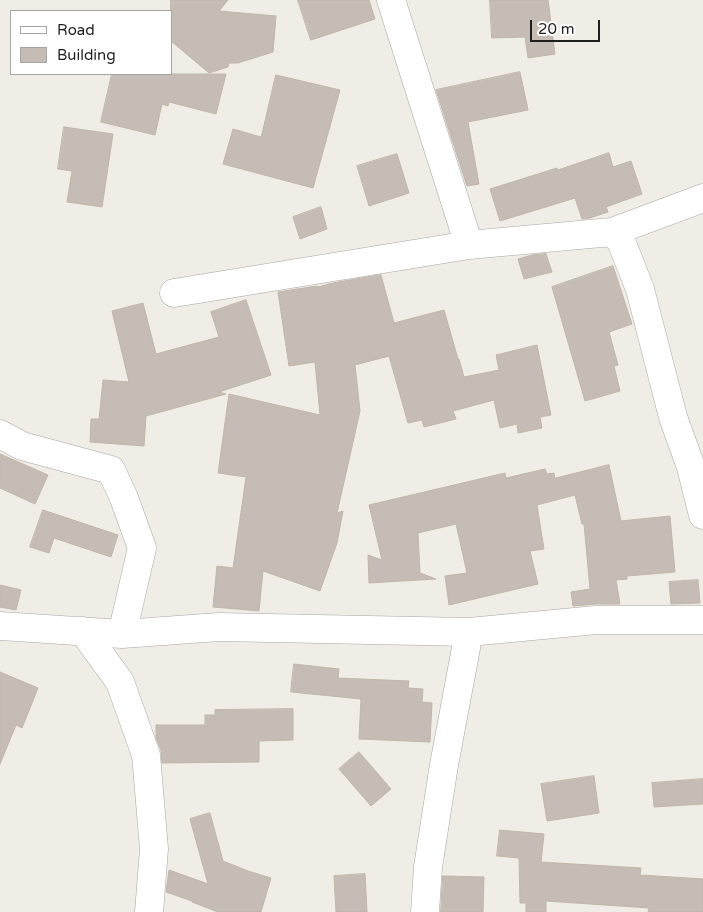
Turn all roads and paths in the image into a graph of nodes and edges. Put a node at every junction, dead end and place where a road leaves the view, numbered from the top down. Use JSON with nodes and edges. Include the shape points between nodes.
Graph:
{"nodes":[{"id":1,"x":391,"y":0,"type":"edge"},
{"id":2,"x":703,"y":198,"type":"edge"},
{"id":3,"x":612,"y":232,"type":"junction"},
{"id":4,"x":469,"y":245,"type":"junction"},
{"id":5,"x":174,"y":293,"type":"dead end"},
{"id":6,"x":0,"y":434,"type":"edge"},
{"id":7,"x":703,"y":516,"type":"edge"},
{"id":8,"x":703,"y":620,"type":"edge"},
{"id":9,"x":0,"y":626,"type":"edge"},
{"id":10,"x":83,"y":632,"type":"junction"},
{"id":11,"x":469,"y":632,"type":"junction"},
{"id":12,"x":122,"y":634,"type":"junction"},
{"id":13,"x":149,"y":912,"type":"edge"},
{"id":14,"x":425,"y":912,"type":"edge"}],
"edges":[{"from":1,"to":4,"type":"street"},
{"from":2,"to":3,"type":"street"},
{"from":3,"to":4,"type":"street"},
{"from":3,"to":7,"type":"street","via":[[621,241],[640,289]]},
{"from":4,"to":5,"type":"street"},
{"from":6,"to":12,"type":"street","via":[[22,446],[111,470],[142,548]]},
{"from":8,"to":11,"type":"street","via":[[596,620]]},
{"from":9,"to":10,"type":"street"},
{"from":10,"to":12,"type":"street"},
{"from":10,"to":13,"type":"street","via":[[120,682],[146,755],[154,849]]},
{"from":11,"to":12,"type":"street","via":[[219,627]]},
{"from":11,"to":14,"type":"street","via":[[444,765],[428,867]]}]}
